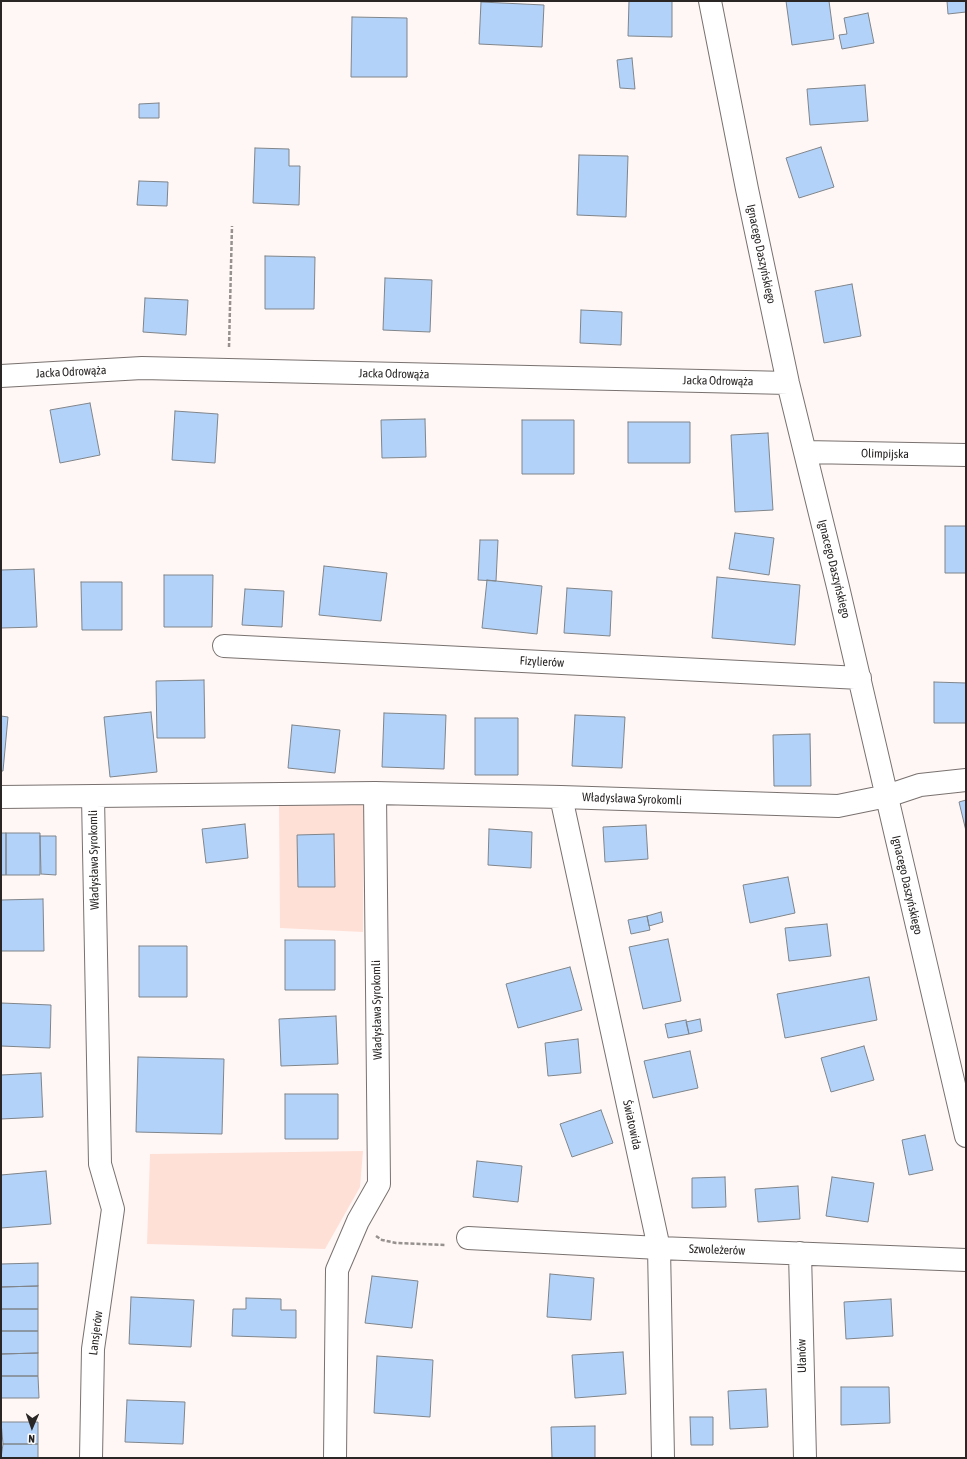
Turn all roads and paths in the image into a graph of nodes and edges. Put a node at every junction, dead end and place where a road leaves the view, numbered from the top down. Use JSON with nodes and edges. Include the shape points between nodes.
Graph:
{"nodes":[{"id":1,"x":710,"y":1,"type":"edge"},
{"id":2,"x":232,"y":226,"type":"dead end"},
{"id":3,"x":228,"y":370,"type":"junction"},
{"id":4,"x":1,"y":376,"type":"edge"},
{"id":5,"x":788,"y":383,"type":"junction"},
{"id":6,"x":805,"y":452,"type":"junction"},
{"id":7,"x":966,"y":455,"type":"edge"},
{"id":8,"x":224,"y":646,"type":"dead end"},
{"id":9,"x":860,"y":678,"type":"junction"},
{"id":10,"x":966,"y":780,"type":"edge"},
{"id":11,"x":375,"y":794,"type":"junction"},
{"id":12,"x":887,"y":796,"type":"junction"},
{"id":13,"x":1,"y":797,"type":"edge"},
{"id":14,"x":93,"y":797,"type":"junction"},
{"id":15,"x":561,"y":797,"type":"junction"},
{"id":16,"x":966,"y":1136,"type":"edge"},
{"id":17,"x":113,"y":1209,"type":"joint"},
{"id":18,"x":358,"y":1221,"type":"junction"},
{"id":19,"x":468,"y":1238,"type":"joint"},
{"id":20,"x":659,"y":1248,"type":"junction"},
{"id":21,"x":800,"y":1253,"type":"junction"},
{"id":22,"x":966,"y":1260,"type":"edge"},
{"id":23,"x":91,"y":1458,"type":"edge"},
{"id":24,"x":335,"y":1458,"type":"edge"},
{"id":25,"x":663,"y":1458,"type":"edge"},
{"id":26,"x":805,"y":1458,"type":"edge"}],
"edges":[{"from":1,"to":5,"type":"street","name":"Ignacego Daszyńskiego"},
{"from":2,"to":3,"type":"path"},
{"from":3,"to":4,"type":"street","name":"Jacka Odrowąża","via":[[142,368]]},
{"from":3,"to":5,"type":"street","name":"Jacka Odrowąża"},
{"from":5,"to":6,"type":"street","name":"Ignacego Daszyńskiego"},
{"from":6,"to":7,"type":"street","name":"Olimpijska"},
{"from":6,"to":9,"type":"street","name":"Ignacego Daszyńskiego"},
{"from":8,"to":9,"type":"street","name":"Fizylierów"},
{"from":9,"to":12,"type":"street","name":"Ignacego Daszyńskiego"},
{"from":10,"to":12,"type":"street","name":"Władysława Syrokomli","via":[[920,785]]},
{"from":11,"to":14,"type":"street","name":"Władysława Syrokomli"},
{"from":11,"to":15,"type":"street","name":"Władysława Syrokomli"},
{"from":11,"to":18,"type":"street","name":"Władysława Syrokomli","via":[[379,1184]]},
{"from":12,"to":15,"type":"street","name":"Władysława Syrokomli","via":[[838,806]]},
{"from":12,"to":16,"type":"street","name":"Ignacego Daszyńskiego"},
{"from":13,"to":14,"type":"street","name":"Władysława Syrokomli"},
{"from":14,"to":17,"type":"street","name":"Władysława Syrokomli","via":[[100,1164]]},
{"from":15,"to":20,"type":"street","name":"Światowida"},
{"from":17,"to":23,"type":"street","name":"Lansjerów","via":[[93,1349]]},
{"from":18,"to":19,"type":"path","via":[[382,1240],[396,1243],[452,1246]]},
{"from":18,"to":24,"type":"street","via":[[337,1270]]},
{"from":19,"to":20,"type":"street","name":"Szwoleżerów"},
{"from":20,"to":21,"type":"street","name":"Szwoleżerów"},
{"from":20,"to":25,"type":"street","name":"Światowida"},
{"from":21,"to":22,"type":"street","name":"Szwoleżerów"},
{"from":21,"to":26,"type":"street","name":"Ułanów"}]}
